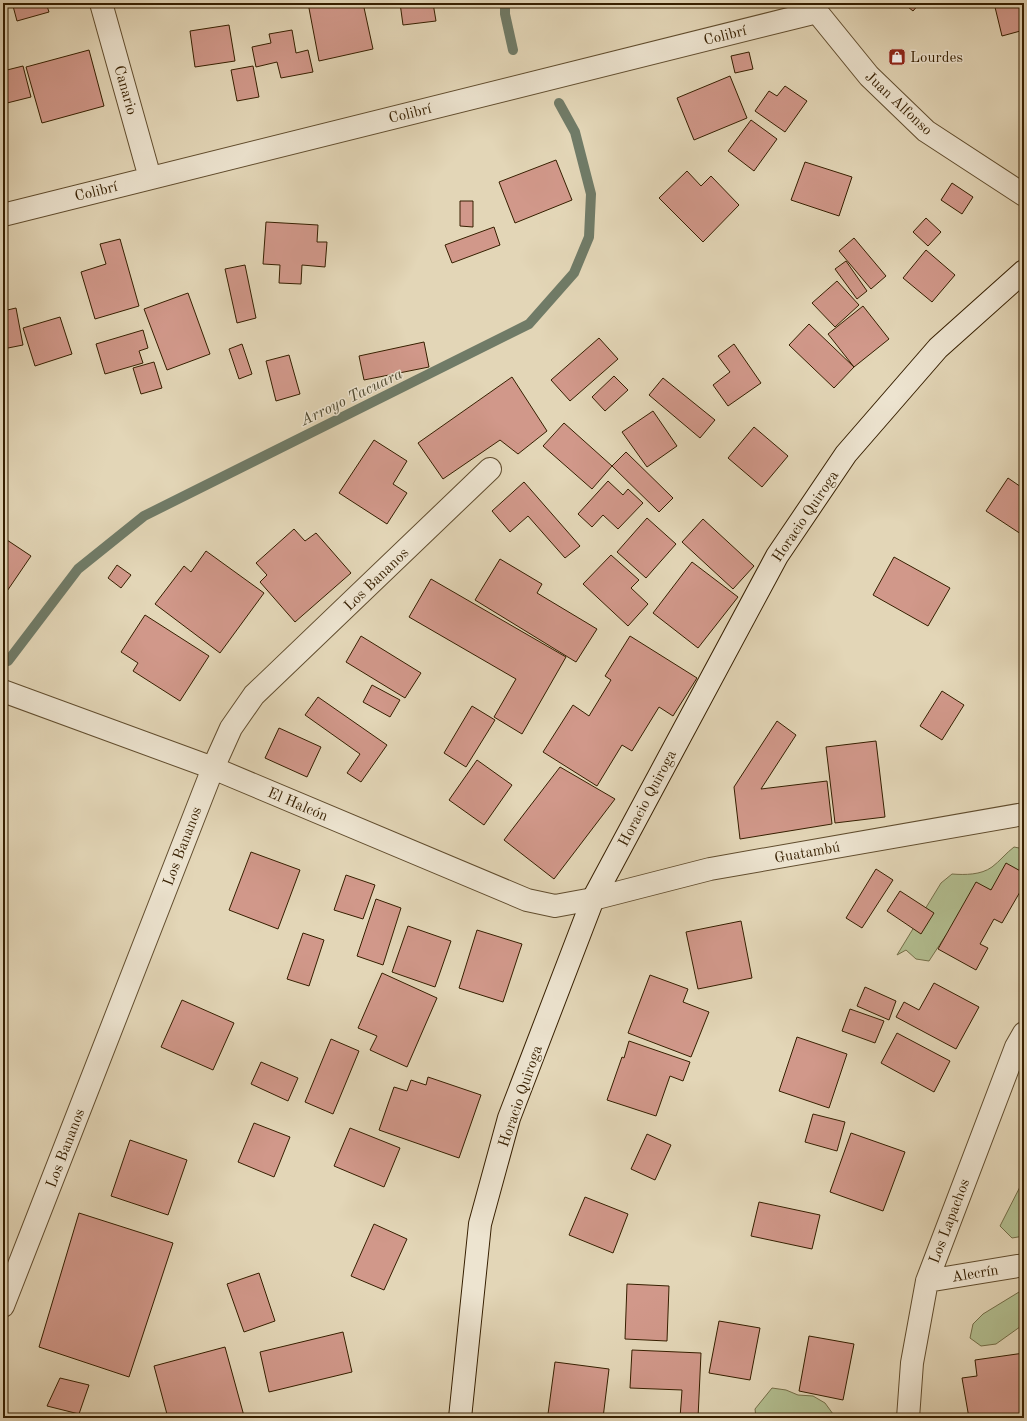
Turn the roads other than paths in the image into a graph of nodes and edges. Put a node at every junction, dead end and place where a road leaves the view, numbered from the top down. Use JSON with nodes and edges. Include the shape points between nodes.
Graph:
{"nodes":[{"id":1,"x":101,"y":3,"type":"edge"},
{"id":2,"x":815,"y":7,"type":"edge"},
{"id":3,"x":150,"y":178,"type":"junction"},
{"id":4,"x":1024,"y":195,"type":"edge"},
{"id":5,"x":3,"y":215,"type":"edge"},
{"id":6,"x":1024,"y":271,"type":"edge"},
{"id":7,"x":490,"y":469,"type":"dead end"},
{"id":8,"x":3,"y":691,"type":"edge"},
{"id":9,"x":212,"y":768,"type":"junction"},
{"id":10,"x":1024,"y":814,"type":"edge"},
{"id":11,"x":593,"y":899,"type":"junction"},
{"id":12,"x":1024,"y":1033,"type":"edge"},
{"id":13,"x":1024,"y":1265,"type":"edge"},
{"id":14,"x":926,"y":1281,"type":"junction"},
{"id":15,"x":3,"y":1306,"type":"edge"},
{"id":16,"x":460,"y":1418,"type":"edge"},
{"id":17,"x":908,"y":1418,"type":"edge"}],
"edges":[{"from":1,"to":3,"type":"street","name":"Canario"},
{"from":2,"to":3,"type":"street","name":"Colibrí"},
{"from":2,"to":4,"type":"street","name":"Juan Alfonso","via":[[869,76],[926,131]]},
{"from":3,"to":5,"type":"street","name":"Colibrí"},
{"from":6,"to":11,"type":"street","name":"Horacio Quiroga","via":[[938,348],[842,461],[777,556]]},
{"from":7,"to":9,"type":"street","name":"Los Bananos","via":[[254,695],[232,728]]},
{"from":8,"to":9,"type":"street","name":"El Halcón"},
{"from":9,"to":11,"type":"street","name":"El Halcón","via":[[527,900],[555,906]]},
{"from":9,"to":15,"type":"street","name":"Los Bananos"},
{"from":10,"to":11,"type":"street","name":"Guatambú","via":[[710,869]]},
{"from":11,"to":16,"type":"street","name":"Horacio Quiroga","via":[[510,1118],[480,1224]]},
{"from":12,"to":14,"type":"street","name":"Los Lapachos","via":[[1013,1054]]},
{"from":13,"to":14,"type":"street","name":"Alecrín"},
{"from":14,"to":17,"type":"street","name":"Los Lapachos","via":[[912,1364]]}]}
